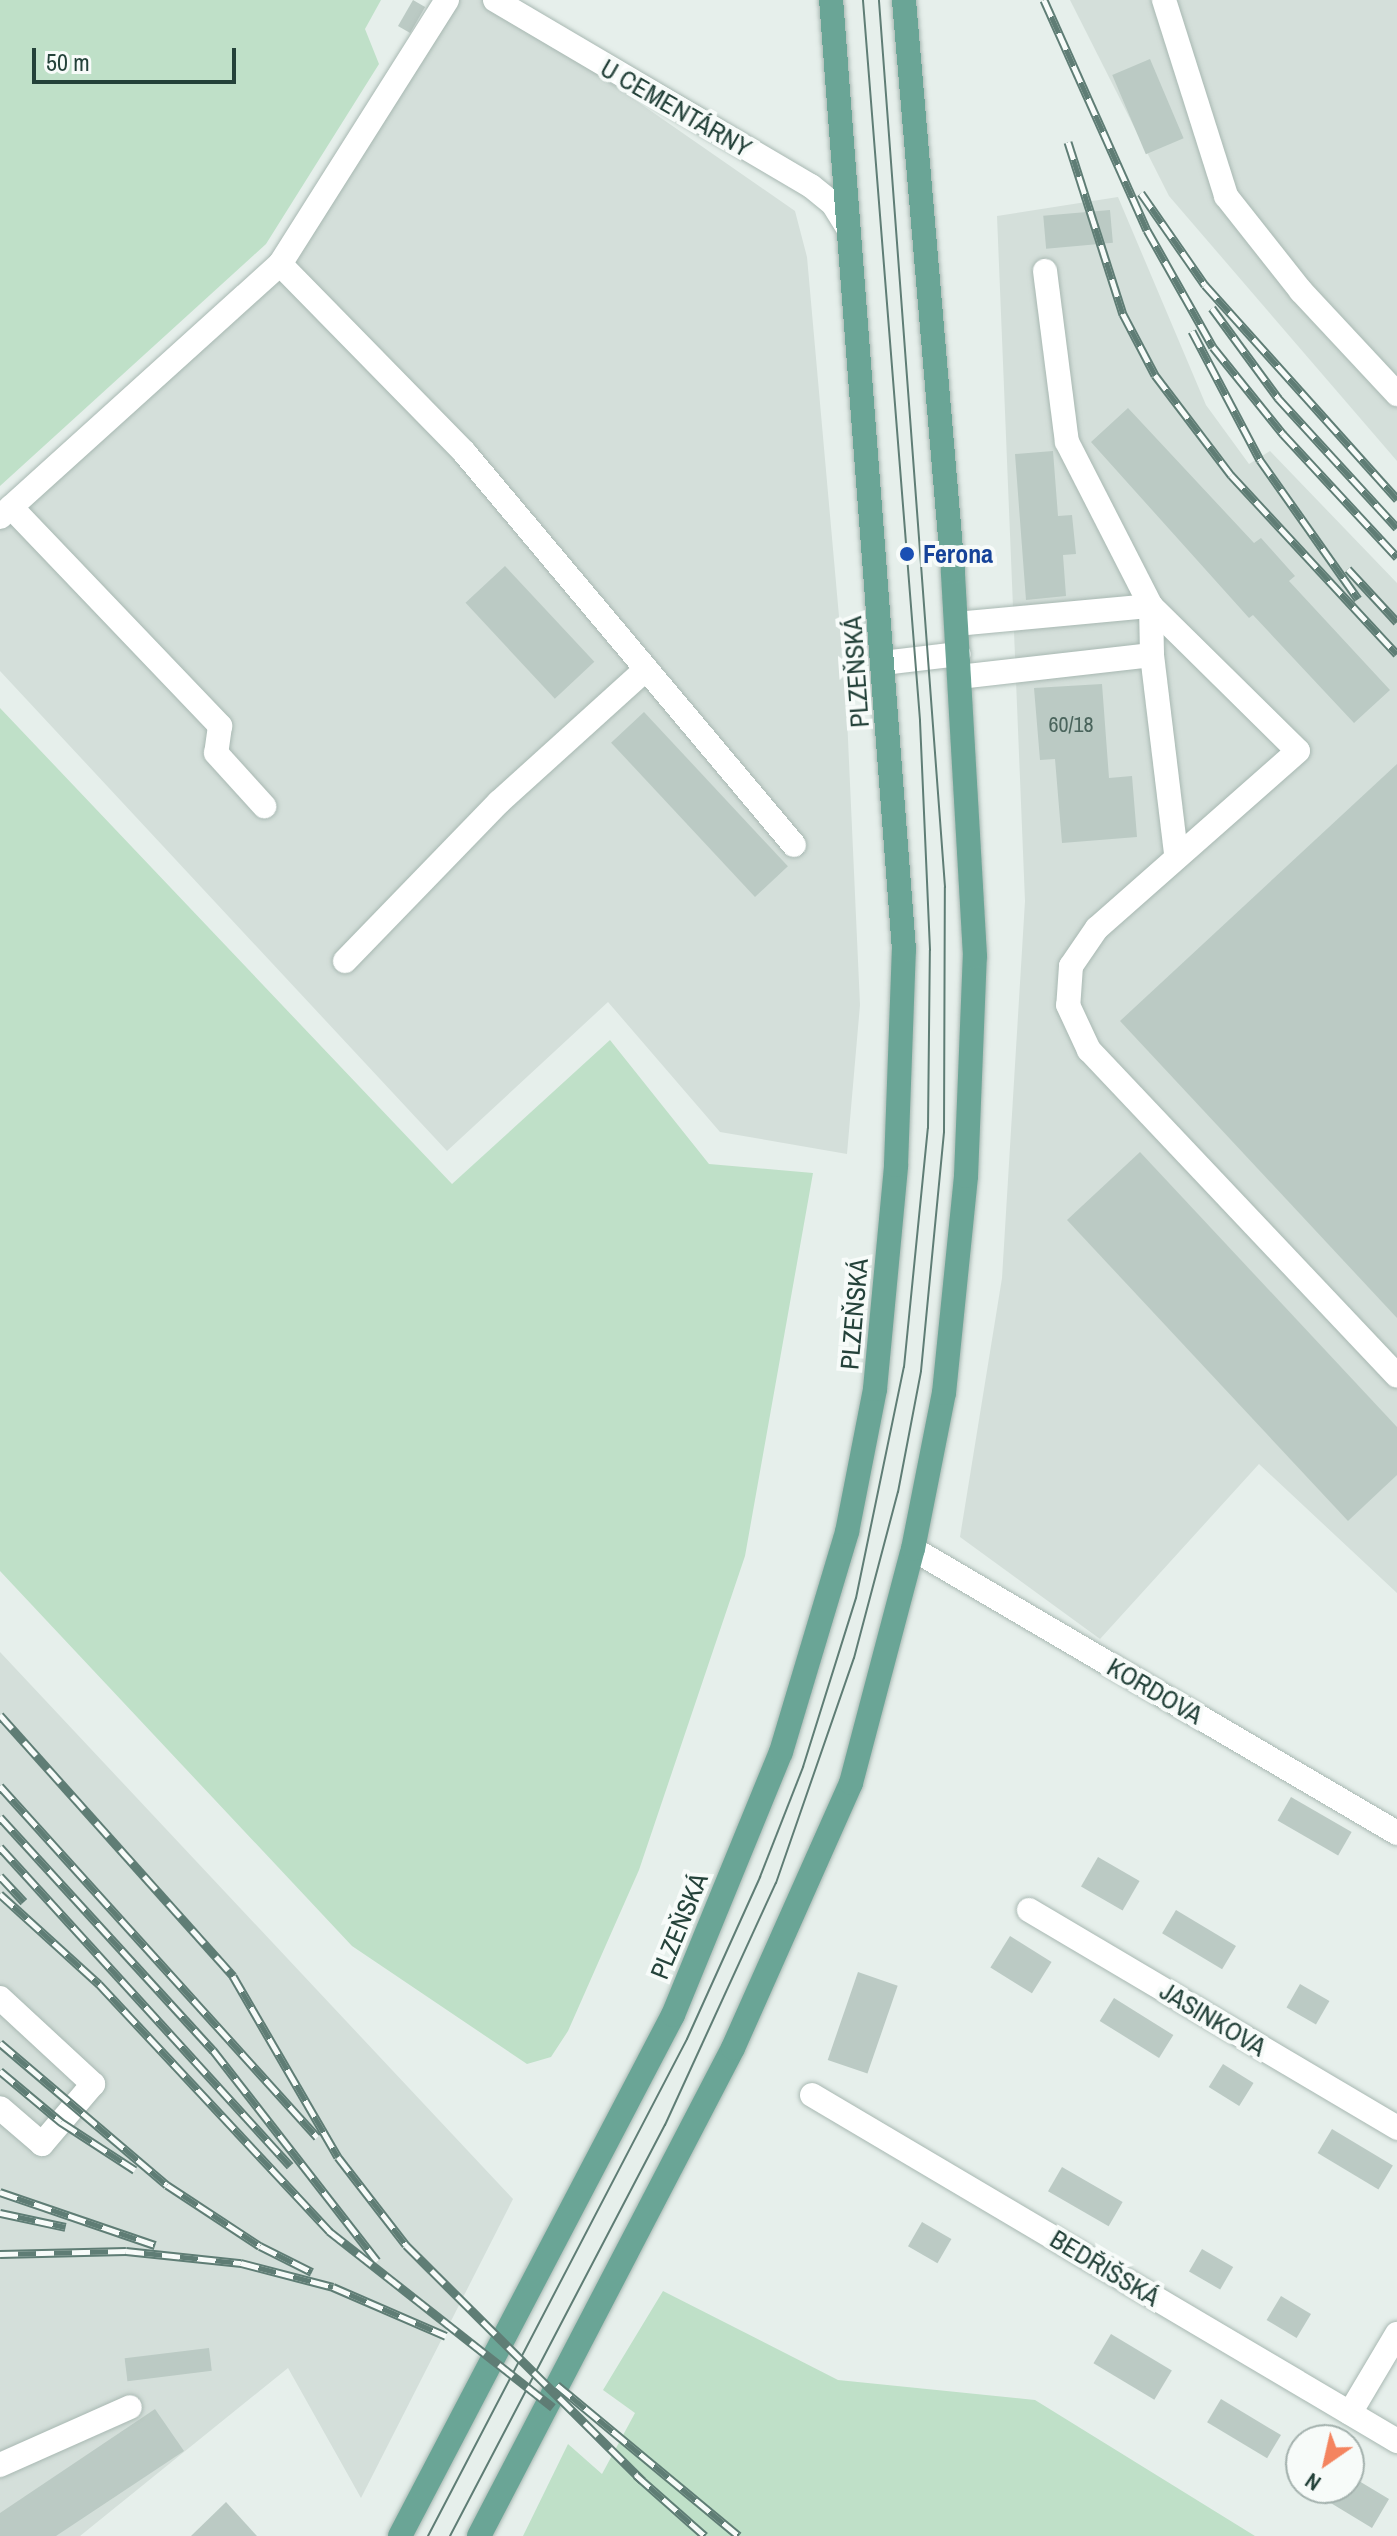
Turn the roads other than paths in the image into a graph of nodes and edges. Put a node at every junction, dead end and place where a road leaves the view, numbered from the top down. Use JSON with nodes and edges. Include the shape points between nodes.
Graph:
{"nodes":[{"id":1,"x":447,"y":0,"type":"edge"},
{"id":2,"x":495,"y":0,"type":"edge"},
{"id":3,"x":831,"y":0,"type":"edge"},
{"id":4,"x":904,"y":0,"type":"edge"},
{"id":5,"x":1164,"y":0,"type":"edge"},
{"id":6,"x":847,"y":226,"type":"junction"},
{"id":7,"x":280,"y":264,"type":"junction"},
{"id":8,"x":1045,"y":271,"type":"dead end"},
{"id":9,"x":1397,"y":394,"type":"edge"},
{"id":10,"x":6,"y":512,"type":"edge"},
{"id":11,"x":1151,"y":606,"type":"junction"},
{"id":12,"x":956,"y":624,"type":"junction"},
{"id":13,"x":1152,"y":655,"type":"junction"},
{"id":14,"x":883,"y":663,"type":"junction"},
{"id":15,"x":958,"y":666,"type":"junction"},
{"id":16,"x":646,"y":669,"type":"junction"},
{"id":17,"x":264,"y":806,"type":"dead end"},
{"id":18,"x":794,"y":845,"type":"dead end"},
{"id":19,"x":1176,"y":854,"type":"junction"},
{"id":20,"x":345,"y":961,"type":"dead end"},
{"id":21,"x":1397,"y":1376,"type":"edge"},
{"id":22,"x":913,"y":1549,"type":"junction"},
{"id":23,"x":1397,"y":1833,"type":"edge"},
{"id":24,"x":1029,"y":1910,"type":"dead end"},
{"id":25,"x":0,"y":1998,"type":"edge"},
{"id":26,"x":812,"y":2095,"type":"dead end"},
{"id":27,"x":0,"y":2108,"type":"edge"},
{"id":28,"x":1397,"y":2128,"type":"edge"},
{"id":29,"x":1397,"y":2334,"type":"edge"},
{"id":30,"x":130,"y":2407,"type":"dead end"},
{"id":31,"x":1350,"y":2413,"type":"junction"},
{"id":32,"x":1397,"y":2441,"type":"edge"},
{"id":33,"x":0,"y":2465,"type":"edge"},
{"id":34,"x":400,"y":2536,"type":"edge"},
{"id":35,"x":479,"y":2536,"type":"edge"}],
"edges":[{"from":1,"to":7,"type":"street"},
{"from":2,"to":6,"type":"street","name":"U CEMENTÁRNY","via":[[811,186],[833,204]]},
{"from":3,"to":6,"type":"main road","name":"PLZEŇSKÁ"},
{"from":4,"to":12,"type":"main road"},
{"from":5,"to":9,"type":"street","via":[[1226,196],[1301,291]]},
{"from":6,"to":14,"type":"main road","name":"PLZEŇSKÁ"},
{"from":7,"to":10,"type":"street"},
{"from":7,"to":16,"type":"street","via":[[464,452]]},
{"from":8,"to":11,"type":"street","via":[[1067,442]]},
{"from":10,"to":17,"type":"street","via":[[220,726],[216,753]]},
{"from":11,"to":12,"type":"street"},
{"from":11,"to":13,"type":"street"},
{"from":11,"to":19,"type":"street","via":[[1298,751]]},
{"from":12,"to":15,"type":"main road"},
{"from":13,"to":15,"type":"street"},
{"from":13,"to":19,"type":"street"},
{"from":14,"to":15,"type":"street"},
{"from":14,"to":34,"type":"main road","name":"PLZEŇSKÁ","via":[[904,950],[896,1165],[875,1389],[847,1532],[781,1752],[673,2015]]},
{"from":15,"to":22,"type":"main road","via":[[975,956],[966,1176],[944,1393]]},
{"from":16,"to":18,"type":"street"},
{"from":16,"to":20,"type":"street","via":[[499,802]]},
{"from":19,"to":21,"type":"street","via":[[1097,928],[1071,966],[1068,1005],[1089,1050]]},
{"from":22,"to":23,"type":"street","name":"KORDOVA"},
{"from":22,"to":35,"type":"main road","via":[[851,1783],[733,2048]]},
{"from":24,"to":28,"type":"street","name":"JASINKOVA"},
{"from":25,"to":27,"type":"street","via":[[93,2084],[42,2144]]},
{"from":26,"to":31,"type":"street","name":"BEDŘIŠSKÁ"},
{"from":29,"to":31,"type":"street"},
{"from":30,"to":33,"type":"street"},
{"from":31,"to":32,"type":"street","name":"BEDŘIŠSKÁ"}]}
